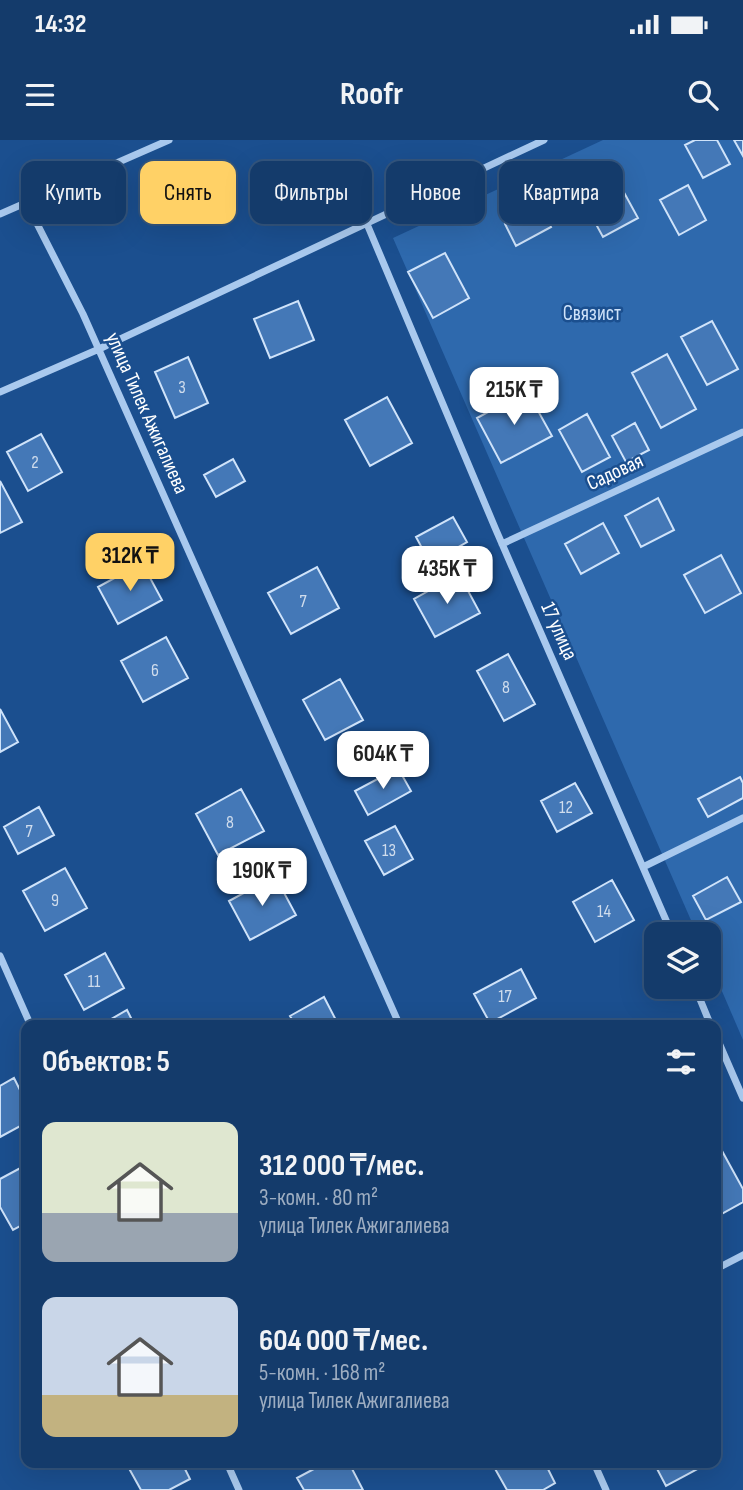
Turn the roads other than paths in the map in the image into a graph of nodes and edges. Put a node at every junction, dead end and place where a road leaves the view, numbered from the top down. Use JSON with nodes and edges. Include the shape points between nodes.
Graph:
{"nodes":[{"id":1,"x":170,"y":140,"type":"edge"},
{"id":2,"x":544,"y":140,"type":"edge"},
{"id":3,"x":121,"y":161,"type":"edge"},
{"id":4,"x":21,"y":204,"type":"edge"},
{"id":5,"x":0,"y":214,"type":"edge"},
{"id":6,"x":372,"y":222,"type":"edge"},
{"id":7,"x":37,"y":224,"type":"edge"},
{"id":8,"x":367,"y":224,"type":"joint"},
{"id":9,"x":99,"y":349,"type":"junction"},
{"id":10,"x":0,"y":392,"type":"edge"},
{"id":11,"x":743,"y":432,"type":"edge"},
{"id":12,"x":502,"y":544,"type":"junction"},
{"id":13,"x":743,"y":818,"type":"edge"},
{"id":14,"x":643,"y":867,"type":"junction"},
{"id":15,"x":667,"y":922,"type":"edge"},
{"id":16,"x":0,"y":956,"type":"edge"},
{"id":17,"x":700,"y":999,"type":"edge"},
{"id":18,"x":28,"y":1020,"type":"edge"},
{"id":19,"x":397,"y":1020,"type":"edge"},
{"id":20,"x":709,"y":1020,"type":"edge"},
{"id":21,"x":721,"y":1047,"type":"edge"},
{"id":22,"x":743,"y":1098,"type":"edge"},
{"id":23,"x":743,"y":1255,"type":"edge"},
{"id":24,"x":721,"y":1266,"type":"edge"},
{"id":25,"x":228,"y":1468,"type":"edge"},
{"id":26,"x":596,"y":1468,"type":"edge"},
{"id":27,"x":239,"y":1490,"type":"edge"},
{"id":28,"x":606,"y":1490,"type":"edge"}],
"edges":[{"from":1,"to":3,"type":"street"},
{"from":2,"to":6,"type":"street"},
{"from":4,"to":5,"type":"street"},
{"from":7,"to":9,"type":"street","name":"улица Тилек Ажигалиева"},
{"from":8,"to":9,"type":"street"},
{"from":8,"to":12,"type":"street","name":"17 улица"},
{"from":9,"to":10,"type":"street"},
{"from":9,"to":19,"type":"street","name":"улица Тилек Ажигалиева"},
{"from":11,"to":12,"type":"street","name":"Садовая"},
{"from":12,"to":14,"type":"street","name":"17 улица"},
{"from":13,"to":14,"type":"street"},
{"from":14,"to":15,"type":"street","name":"17 улица"},
{"from":16,"to":18,"type":"street"},
{"from":17,"to":20,"type":"street"},
{"from":21,"to":22,"type":"street"},
{"from":23,"to":24,"type":"street"},
{"from":25,"to":27,"type":"street"},
{"from":26,"to":28,"type":"street"}]}
